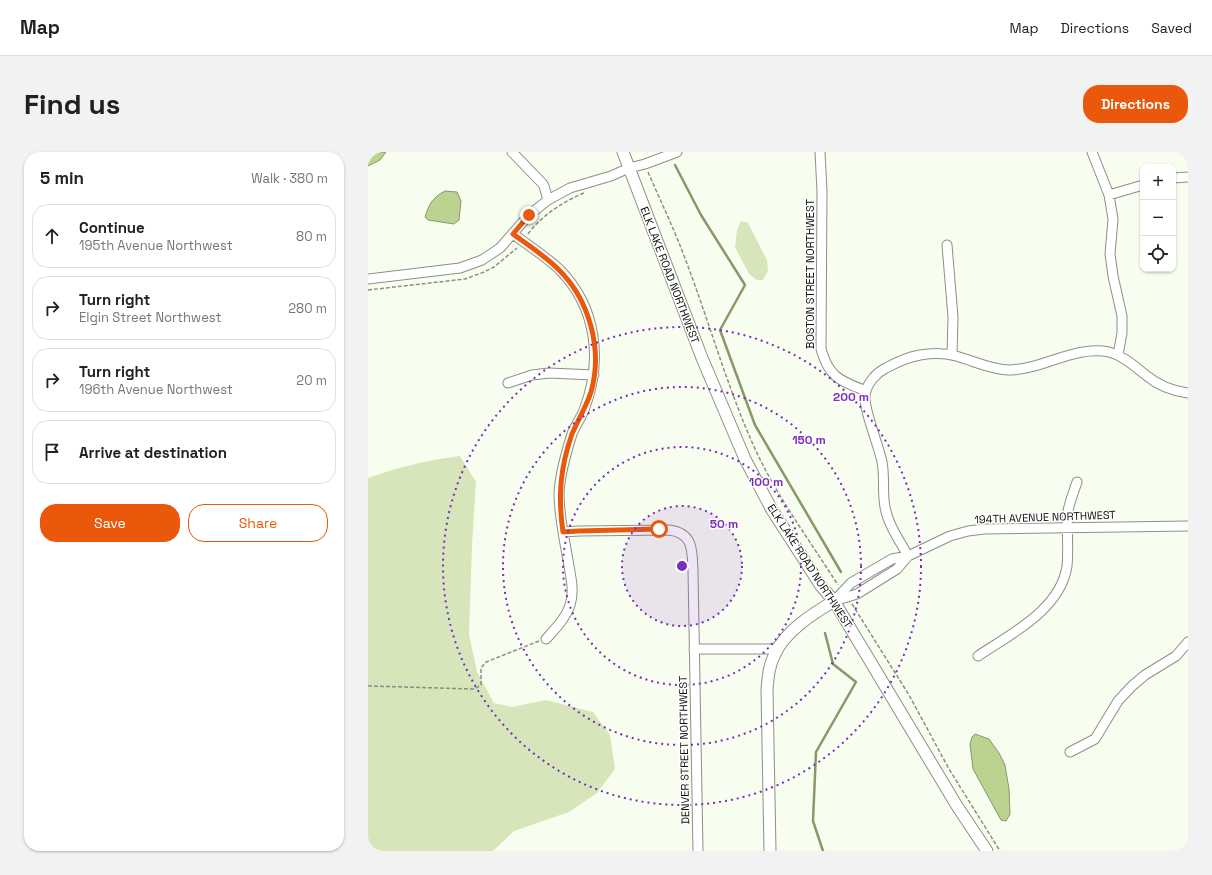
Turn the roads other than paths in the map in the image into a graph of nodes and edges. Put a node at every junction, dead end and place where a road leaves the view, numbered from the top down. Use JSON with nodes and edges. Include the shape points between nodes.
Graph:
{"nodes":[{"id":1,"x":512,"y":152,"type":"edge"},
{"id":2,"x":623,"y":152,"type":"edge"},
{"id":3,"x":677,"y":152,"type":"edge"},
{"id":4,"x":820,"y":152,"type":"edge"},
{"id":5,"x":1092,"y":152,"type":"edge"},
{"id":6,"x":629,"y":168,"type":"junction"},
{"id":7,"x":1188,"y":177,"type":"edge"},
{"id":8,"x":1176,"y":178,"type":"edge"},
{"id":9,"x":1140,"y":186,"type":"edge"},
{"id":10,"x":1109,"y":195,"type":"junction"},
{"id":11,"x":548,"y":200,"type":"junction"},
{"id":12,"x":513,"y":234,"type":"junction"},
{"id":13,"x":947,"y":245,"type":"dead end"},
{"id":14,"x":368,"y":279,"type":"edge"},
{"id":15,"x":952,"y":355,"type":"junction"},
{"id":16,"x":1118,"y":355,"type":"junction"},
{"id":17,"x":594,"y":375,"type":"junction"},
{"id":18,"x":508,"y":383,"type":"dead end"},
{"id":19,"x":866,"y":391,"type":"junction"},
{"id":20,"x":1188,"y":392,"type":"edge"},
{"id":21,"x":1077,"y":482,"type":"dead end"},
{"id":22,"x":1188,"y":526,"type":"edge"},
{"id":23,"x":1068,"y":528,"type":"junction"},
{"id":24,"x":563,"y":532,"type":"junction"},
{"id":25,"x":908,"y":556,"type":"junction"},
{"id":26,"x":834,"y":601,"type":"junction"},
{"id":27,"x":546,"y":639,"type":"road end"},
{"id":28,"x":1188,"y":642,"type":"edge"},
{"id":29,"x":694,"y":649,"type":"junction"},
{"id":30,"x":777,"y":649,"type":"junction"},
{"id":31,"x":978,"y":656,"type":"dead end"},
{"id":32,"x":1070,"y":752,"type":"dead end"},
{"id":33,"x":698,"y":851,"type":"edge"},
{"id":34,"x":770,"y":851,"type":"edge"},
{"id":35,"x":987,"y":851,"type":"edge"}],
"edges":[{"from":1,"to":11,"type":"street","via":[[542,183]]},
{"from":2,"to":6,"type":"street","name":"ELK LAKE ROAD NORTHWEST"},
{"from":3,"to":6,"type":"street"},
{"from":4,"to":19,"type":"street","name":"BOSTON STREET NORTHWEST","via":[[821,350],[823,358],[836,377]]},
{"from":5,"to":10,"type":"street"},
{"from":6,"to":11,"type":"street","via":[[570,188]]},
{"from":6,"to":26,"type":"street","name":"ELK LAKE ROAD NORTHWEST","via":[[702,358],[745,460],[772,510],[821,586]]},
{"from":7,"to":8,"type":"street"},
{"from":9,"to":10,"type":"street"},
{"from":10,"to":16,"type":"street","via":[[1113,219],[1110,254],[1122,316]]},
{"from":11,"to":12,"type":"street","via":[[529,215]]},
{"from":12,"to":14,"type":"street","via":[[492,254],[471,265]]},
{"from":12,"to":17,"type":"street","via":[[559,270],[579,296],[594,339]]},
{"from":13,"to":15,"type":"street","via":[[953,317]]},
{"from":15,"to":16,"type":"street","via":[[991,368],[1009,370],[1038,366],[1084,352],[1101,351]]},
{"from":15,"to":19,"type":"street","via":[[928,354],[902,360],[874,376]]},
{"from":16,"to":20,"type":"street","via":[[1163,386],[1171,390]]},
{"from":17,"to":18,"type":"street","via":[[549,373]]},
{"from":17,"to":24,"type":"street","via":[[591,392],[573,434],[560,479],[559,502]]},
{"from":19,"to":25,"type":"street","via":[[865,404],[883,464],[887,515]]},
{"from":21,"to":23,"type":"street","via":[[1068,510]]},
{"from":22,"to":23,"type":"street","name":"194TH AVENUE NORTHWEST"},
{"from":23,"to":25,"type":"street","name":"194TH AVENUE NORTHWEST","via":[[968,531],[950,536]]},
{"from":23,"to":31,"type":"street","via":[[1067,566],[1057,594],[1036,616]]},
{"from":24,"to":27,"type":"street","via":[[572,596],[567,612]]},
{"from":24,"to":29,"type":"street","name":"DENVER STREET NORTHWEST","via":[[659,529],[676,531],[686,536],[692,551]]},
{"from":25,"to":26,"type":"street","name":"194TH AVENUE NORTHWEST","via":[[897,569],[857,594],[845,594]]},
{"from":26,"to":30,"type":"street","via":[[798,626]]},
{"from":26,"to":35,"type":"street","name":"ELK LAKE ROAD NORTHWEST","via":[[957,806]]},
{"from":28,"to":32,"type":"street","via":[[1176,656],[1132,686],[1118,701],[1095,739]]},
{"from":29,"to":30,"type":"street"},
{"from":29,"to":33,"type":"street","name":"DENVER STREET NORTHWEST"},
{"from":30,"to":34,"type":"street","via":[[768,677]]}]}
